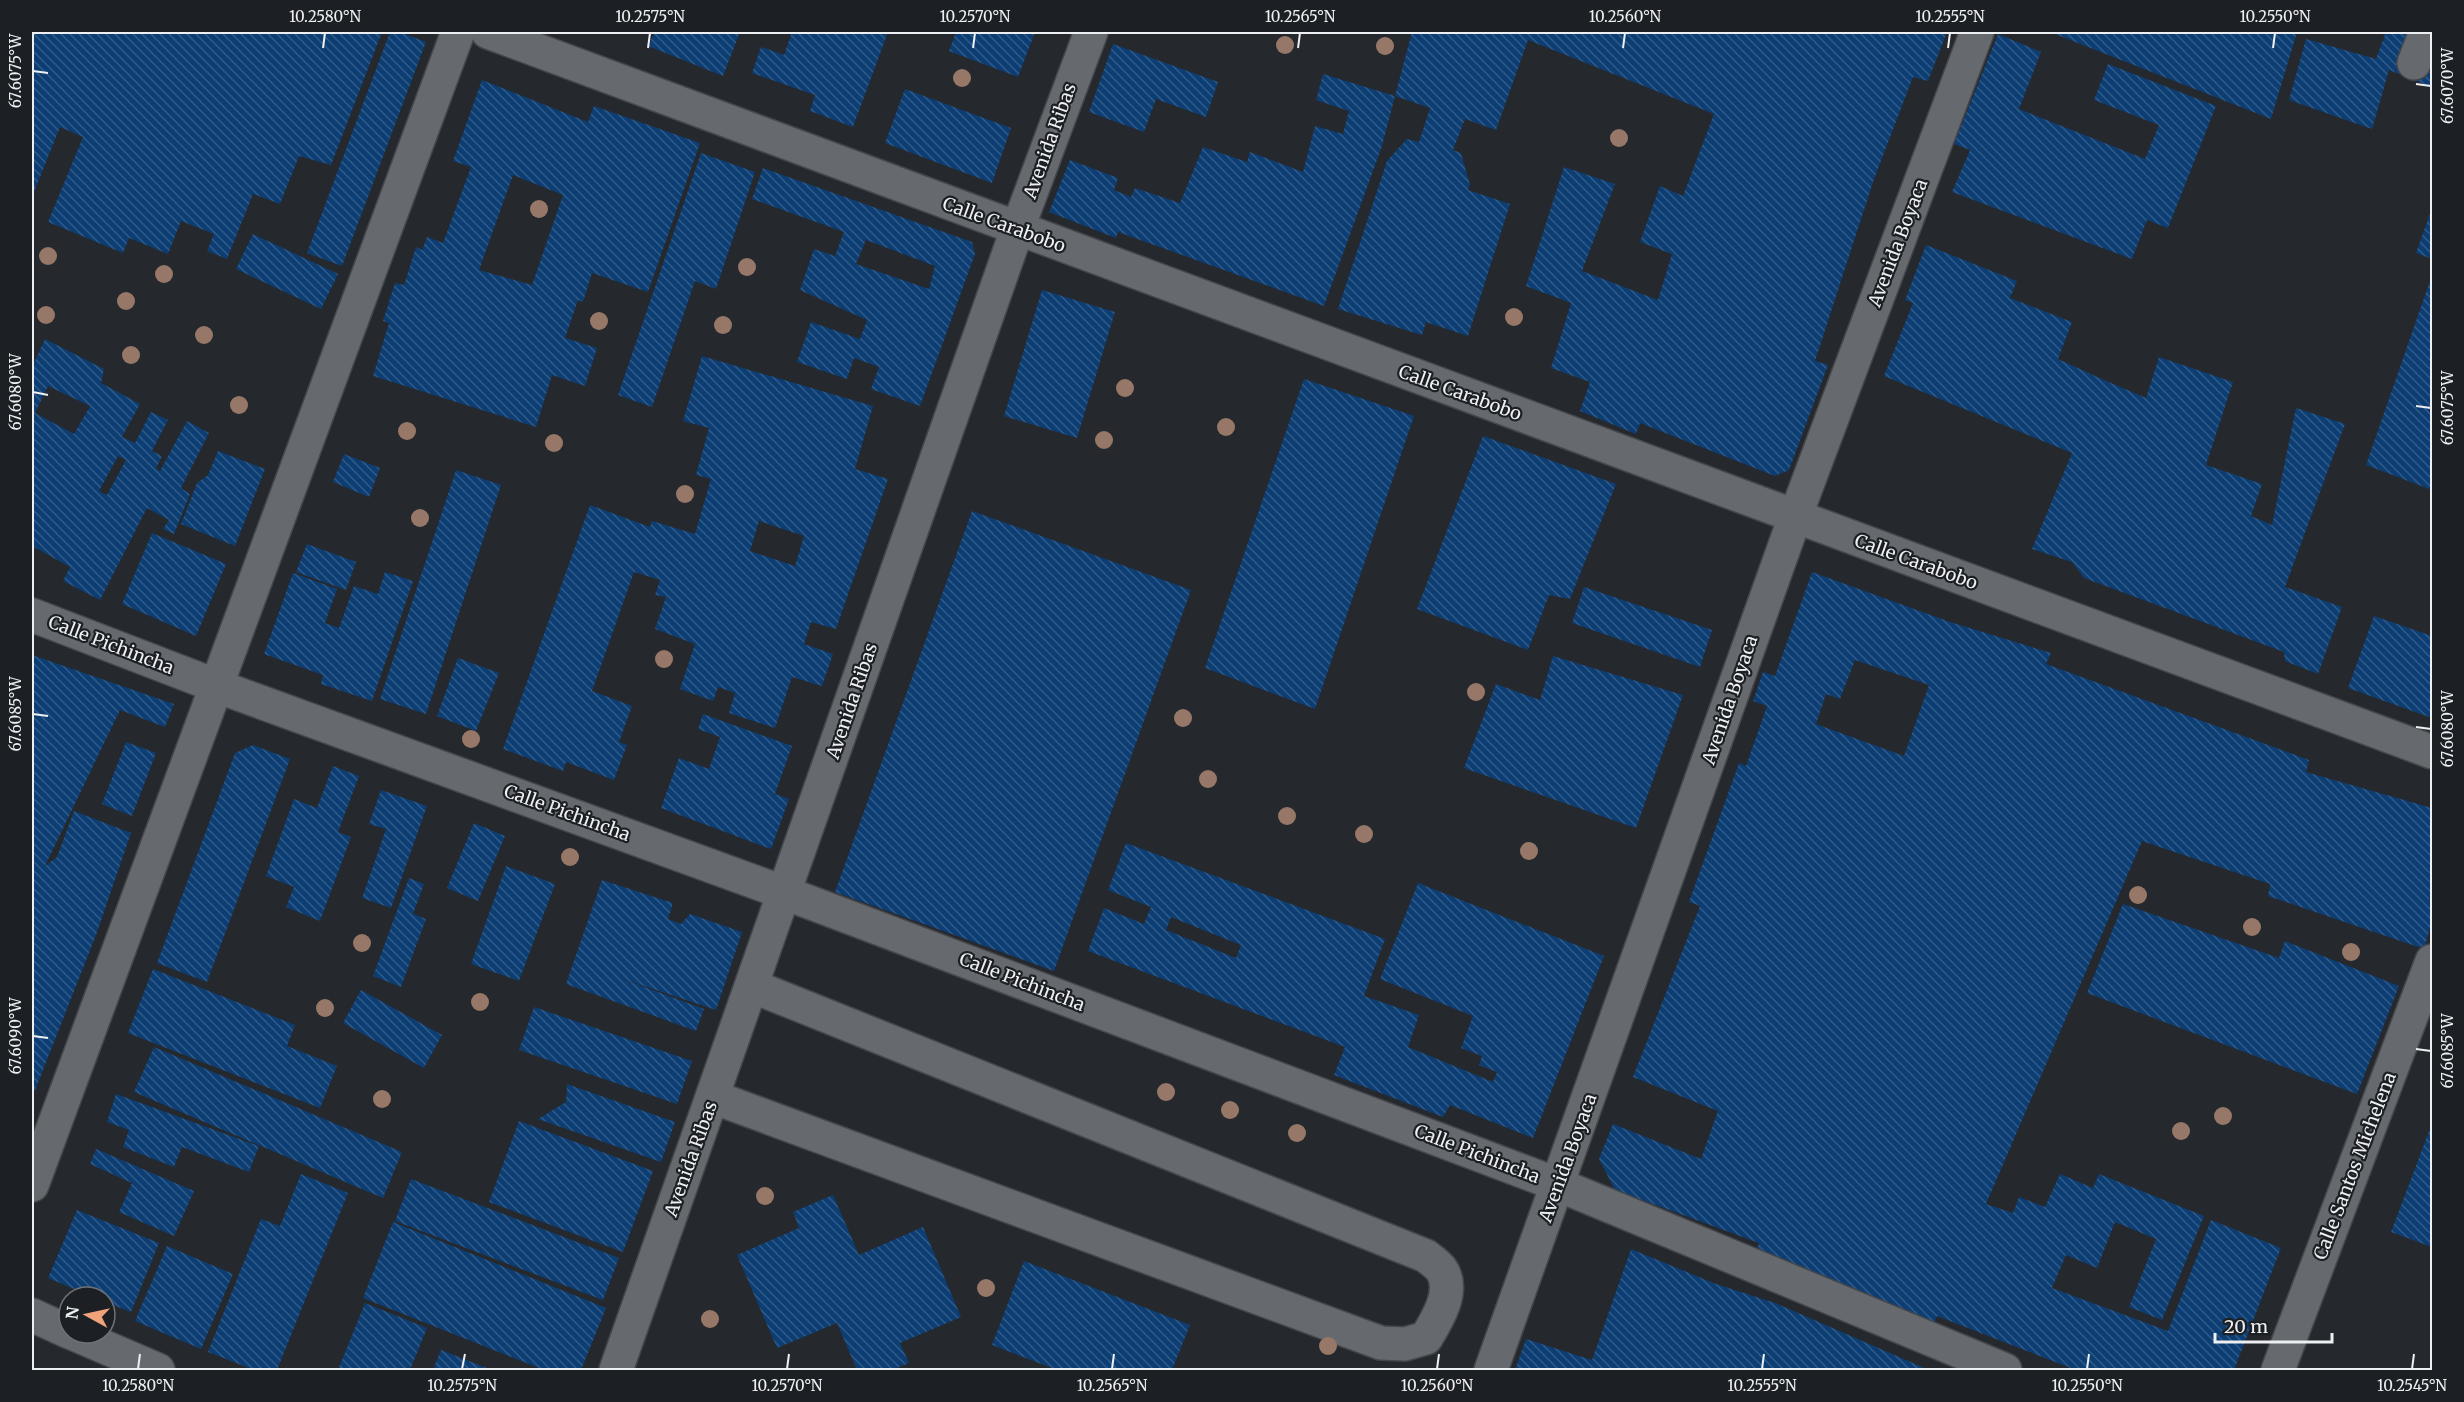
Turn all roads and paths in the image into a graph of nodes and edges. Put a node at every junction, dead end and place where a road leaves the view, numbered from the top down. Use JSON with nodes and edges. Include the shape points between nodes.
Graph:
{"nodes":[{"id":1,"x":458,"y":32,"type":"edge"},
{"id":2,"x":488,"y":32,"type":"edge"},
{"id":3,"x":1091,"y":32,"type":"edge"},
{"id":4,"x":1977,"y":32,"type":"edge"},
{"id":5,"x":2426,"y":32,"type":"edge"},
{"id":6,"x":2414,"y":63,"type":"dead end"},
{"id":7,"x":1017,"y":230,"type":"junction"},
{"id":8,"x":1795,"y":517,"type":"junction"},
{"id":9,"x":32,"y":615,"type":"edge"},
{"id":10,"x":214,"y":685,"type":"junction"},
{"id":11,"x":2433,"y":753,"type":"edge"},
{"id":12,"x":785,"y":893,"type":"junction"},
{"id":13,"x":2433,"y":961,"type":"edge"},
{"id":14,"x":752,"y":986,"type":"junction"},
{"id":15,"x":712,"y":1097,"type":"junction"},
{"id":16,"x":32,"y":1185,"type":"edge"},
{"id":17,"x":1559,"y":1185,"type":"junction"},
{"id":18,"x":32,"y":1315,"type":"edge"},
{"id":19,"x":57,"y":1326,"type":"edge"},
{"id":20,"x":100,"y":1345,"type":"edge"},
{"id":21,"x":158,"y":1371,"type":"edge"},
{"id":22,"x":616,"y":1371,"type":"edge"},
{"id":23,"x":1491,"y":1371,"type":"edge"},
{"id":24,"x":2005,"y":1371,"type":"edge"},
{"id":25,"x":2278,"y":1371,"type":"edge"}],
"edges":[{"from":1,"to":10,"type":"street"},
{"from":2,"to":7,"type":"street","name":"Calle Carabobo"},
{"from":3,"to":7,"type":"street","name":"Avenida Ribas"},
{"from":4,"to":8,"type":"street","name":"Avenida Boyaca"},
{"from":5,"to":6,"type":"street"},
{"from":7,"to":8,"type":"street","name":"Calle Carabobo"},
{"from":7,"to":12,"type":"street","name":"Avenida Ribas"},
{"from":8,"to":11,"type":"street","name":"Calle Carabobo"},
{"from":8,"to":17,"type":"street","name":"Avenida Boyaca"},
{"from":9,"to":10,"type":"street","name":"Calle Pichincha"},
{"from":10,"to":12,"type":"street","name":"Calle Pichincha"},
{"from":10,"to":16,"type":"street"},
{"from":12,"to":14,"type":"street","name":"Avenida Ribas"},
{"from":12,"to":17,"type":"street","name":"Calle Pichincha"},
{"from":13,"to":25,"type":"street","name":"Calle Santos Michelena"},
{"from":14,"to":15,"type":"street","name":"Avenida Ribas"},
{"from":14,"to":15,"type":"street","via":[[1426,1256],[1443,1271],[1446,1295],[1438,1318],[1426,1338],[1405,1344],[1381,1343]]},
{"from":15,"to":22,"type":"street","name":"Avenida Ribas"},
{"from":17,"to":23,"type":"street","name":"Avenida Boyaca"},
{"from":17,"to":24,"type":"street","name":"Calle Pichincha"},
{"from":18,"to":19,"type":"street"},
{"from":20,"to":21,"type":"street"}]}
